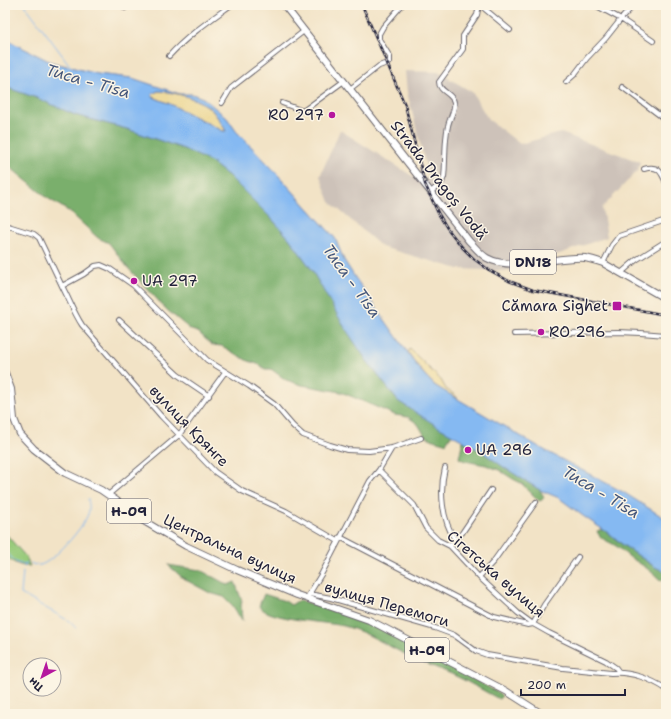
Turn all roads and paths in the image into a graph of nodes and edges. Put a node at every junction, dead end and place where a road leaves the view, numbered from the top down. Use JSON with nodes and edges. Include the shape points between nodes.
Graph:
{"nodes":[{"id":1,"x":129,"y":5,"type":"edge"},
{"id":2,"x":231,"y":5,"type":"edge"},
{"id":3,"x":284,"y":5,"type":"edge"},
{"id":4,"x":402,"y":5,"type":"edge"},
{"id":5,"x":479,"y":5,"type":"edge"},
{"id":6,"x":595,"y":5,"type":"edge"},
{"id":7,"x":634,"y":5,"type":"edge"},
{"id":8,"x":125,"y":8,"type":"dead end"},
{"id":9,"x":621,"y":19,"type":"junction"},
{"id":10,"x":510,"y":30,"type":"dead end"},
{"id":11,"x":304,"y":31,"type":"junction"},
{"id":12,"x":653,"y":41,"type":"dead end"},
{"id":13,"x":169,"y":56,"type":"dead end"},
{"id":14,"x":344,"y":81,"type":"junction"},
{"id":15,"x":566,"y":82,"type":"dead end"},
{"id":16,"x":622,"y":87,"type":"dead end"},
{"id":17,"x":350,"y":89,"type":"junction"},
{"id":18,"x":222,"y":103,"type":"dead end"},
{"id":19,"x":282,"y":103,"type":"dead end"},
{"id":20,"x":666,"y":120,"type":"edge"},
{"id":21,"x":644,"y":169,"type":"dead end"},
{"id":22,"x":666,"y":183,"type":"edge"},
{"id":23,"x":431,"y":192,"type":"junction"},
{"id":24,"x":666,"y":220,"type":"edge"},
{"id":25,"x":5,"y":225,"type":"edge"},
{"id":26,"x":666,"y":241,"type":"edge"},
{"id":27,"x":603,"y":263,"type":"junction"},
{"id":28,"x":621,"y":273,"type":"junction"},
{"id":29,"x":62,"y":286,"type":"junction"},
{"id":30,"x":666,"y":299,"type":"edge"},
{"id":31,"x":119,"y":320,"type":"dead end"},
{"id":32,"x":514,"y":334,"type":"dead end"},
{"id":33,"x":666,"y":335,"type":"edge"},
{"id":34,"x":225,"y":372,"type":"junction"},
{"id":35,"x":5,"y":373,"type":"edge"},
{"id":36,"x":8,"y":386,"type":"edge"},
{"id":37,"x":208,"y":396,"type":"junction"},
{"id":38,"x":179,"y":435,"type":"junction"},
{"id":39,"x":421,"y":438,"type":"dead end"},
{"id":40,"x":392,"y":448,"type":"junction"},
{"id":41,"x":445,"y":468,"type":"dead end"},
{"id":42,"x":379,"y":470,"type":"junction"},
{"id":43,"x":491,"y":490,"type":"dead end"},
{"id":44,"x":108,"y":495,"type":"junction"},
{"id":45,"x":536,"y":502,"type":"dead end"},
{"id":46,"x":339,"y":539,"type":"junction"},
{"id":47,"x":455,"y":540,"type":"junction"},
{"id":48,"x":450,"y":546,"type":"junction"},
{"id":49,"x":578,"y":557,"type":"dead end"},
{"id":50,"x":479,"y":577,"type":"junction"},
{"id":51,"x":308,"y":596,"type":"junction"},
{"id":52,"x":533,"y":624,"type":"junction"},
{"id":53,"x":619,"y":672,"type":"junction"},
{"id":54,"x":666,"y":689,"type":"edge"},
{"id":55,"x":542,"y":714,"type":"edge"}],
"edges":[{"from":1,"to":8,"type":"street"},
{"from":2,"to":13,"type":"street","via":[[193,33]]},
{"from":3,"to":11,"type":"main road","name":"Strada Dragoș Vodă","number":"DN18"},
{"from":4,"to":17,"type":"street","via":[[379,34],[379,39],[391,59],[390,62],[379,66]]},
{"from":5,"to":10,"type":"street"},
{"from":5,"to":23,"type":"street","via":[[477,15],[464,36],[463,49],[439,82],[441,89],[454,102],[454,108],[446,134],[444,177]]},
{"from":6,"to":9,"type":"street"},
{"from":7,"to":9,"type":"street"},
{"from":9,"to":12,"type":"street"},
{"from":9,"to":15,"type":"street"},
{"from":11,"to":14,"type":"main road","name":"Strada Dragoș Vodă","number":"DN18"},
{"from":11,"to":18,"type":"street","via":[[231,88]]},
{"from":14,"to":17,"type":"main road","name":"Strada Dragoș Vodă","number":"DN18"},
{"from":14,"to":19,"type":"street","via":[[303,111]]},
{"from":16,"to":20,"type":"street"},
{"from":17,"to":23,"type":"main road","name":"Strada Dragoș Vodă","number":"DN18"},
{"from":21,"to":22,"type":"street","via":[[649,167],[662,171]]},
{"from":23,"to":27,"type":"main road","name":"Strada Dragoș Vodă","number":"DN18","via":[[487,258],[506,263],[579,258]]},
{"from":24,"to":27,"type":"street","via":[[619,236]]},
{"from":25,"to":29,"type":"street","name":"вулиця Крянге","via":[[39,238]]},
{"from":26,"to":28,"type":"street"},
{"from":27,"to":28,"type":"main road","name":"Strada Dragoș Vodă","number":"DN18"},
{"from":28,"to":30,"type":"main road","name":"Strada Dragoș Vodă","number":"DN18"},
{"from":29,"to":34,"type":"street","via":[[95,266],[101,265],[110,269],[133,285],[207,360]]},
{"from":29,"to":38,"type":"street","name":"вулиця Крянге","via":[[82,325]]},
{"from":31,"to":37,"type":"street","via":[[178,375]]},
{"from":32,"to":33,"type":"street","via":[[618,332]]},
{"from":34,"to":37,"type":"street"},
{"from":34,"to":40,"type":"street","via":[[274,404],[303,435],[347,450]]},
{"from":35,"to":36,"type":"main road","name":"Центральна вулиця","number":"Н-09"},
{"from":36,"to":44,"type":"main road","name":"Центральна вулиця","number":"Н-09","via":[[13,399],[15,423],[24,439],[65,473]]},
{"from":37,"to":38,"type":"street"},
{"from":38,"to":44,"type":"street"},
{"from":38,"to":46,"type":"street","name":"вулиця Крянге","via":[[224,480]]},
{"from":39,"to":40,"type":"street"},
{"from":40,"to":42,"type":"street"},
{"from":41,"to":47,"type":"street","via":[[442,480],[444,511]]},
{"from":42,"to":46,"type":"street","via":[[370,481]]},
{"from":42,"to":48,"type":"street","name":"Сігетська вулиця","via":[[414,505],[426,528],[438,540]]},
{"from":43,"to":47,"type":"street"},
{"from":44,"to":51,"type":"main road","name":"Центральна вулиця","number":"Н-09","via":[[137,517],[186,546],[237,570]]},
{"from":45,"to":50,"type":"street","via":[[493,562]]},
{"from":46,"to":51,"type":"street"},
{"from":46,"to":52,"type":"street","name":"вулиця Крянге","via":[[494,617]]},
{"from":47,"to":48,"type":"street"},
{"from":48,"to":50,"type":"street","name":"Сігетська вулиця"},
{"from":49,"to":52,"type":"street","via":[[544,604]]},
{"from":50,"to":52,"type":"street","name":"Сігетська вулиця"},
{"from":51,"to":53,"type":"street","name":"вулиця Перемоги","via":[[331,598],[435,628],[454,635],[486,655],[563,668]]},
{"from":51,"to":55,"type":"main road","number":"Н-09","via":[[369,620],[506,691]]},
{"from":52,"to":53,"type":"street","name":"Сігетська вулиця","via":[[606,661]]},
{"from":53,"to":54,"type":"street","via":[[649,679]]}]}
